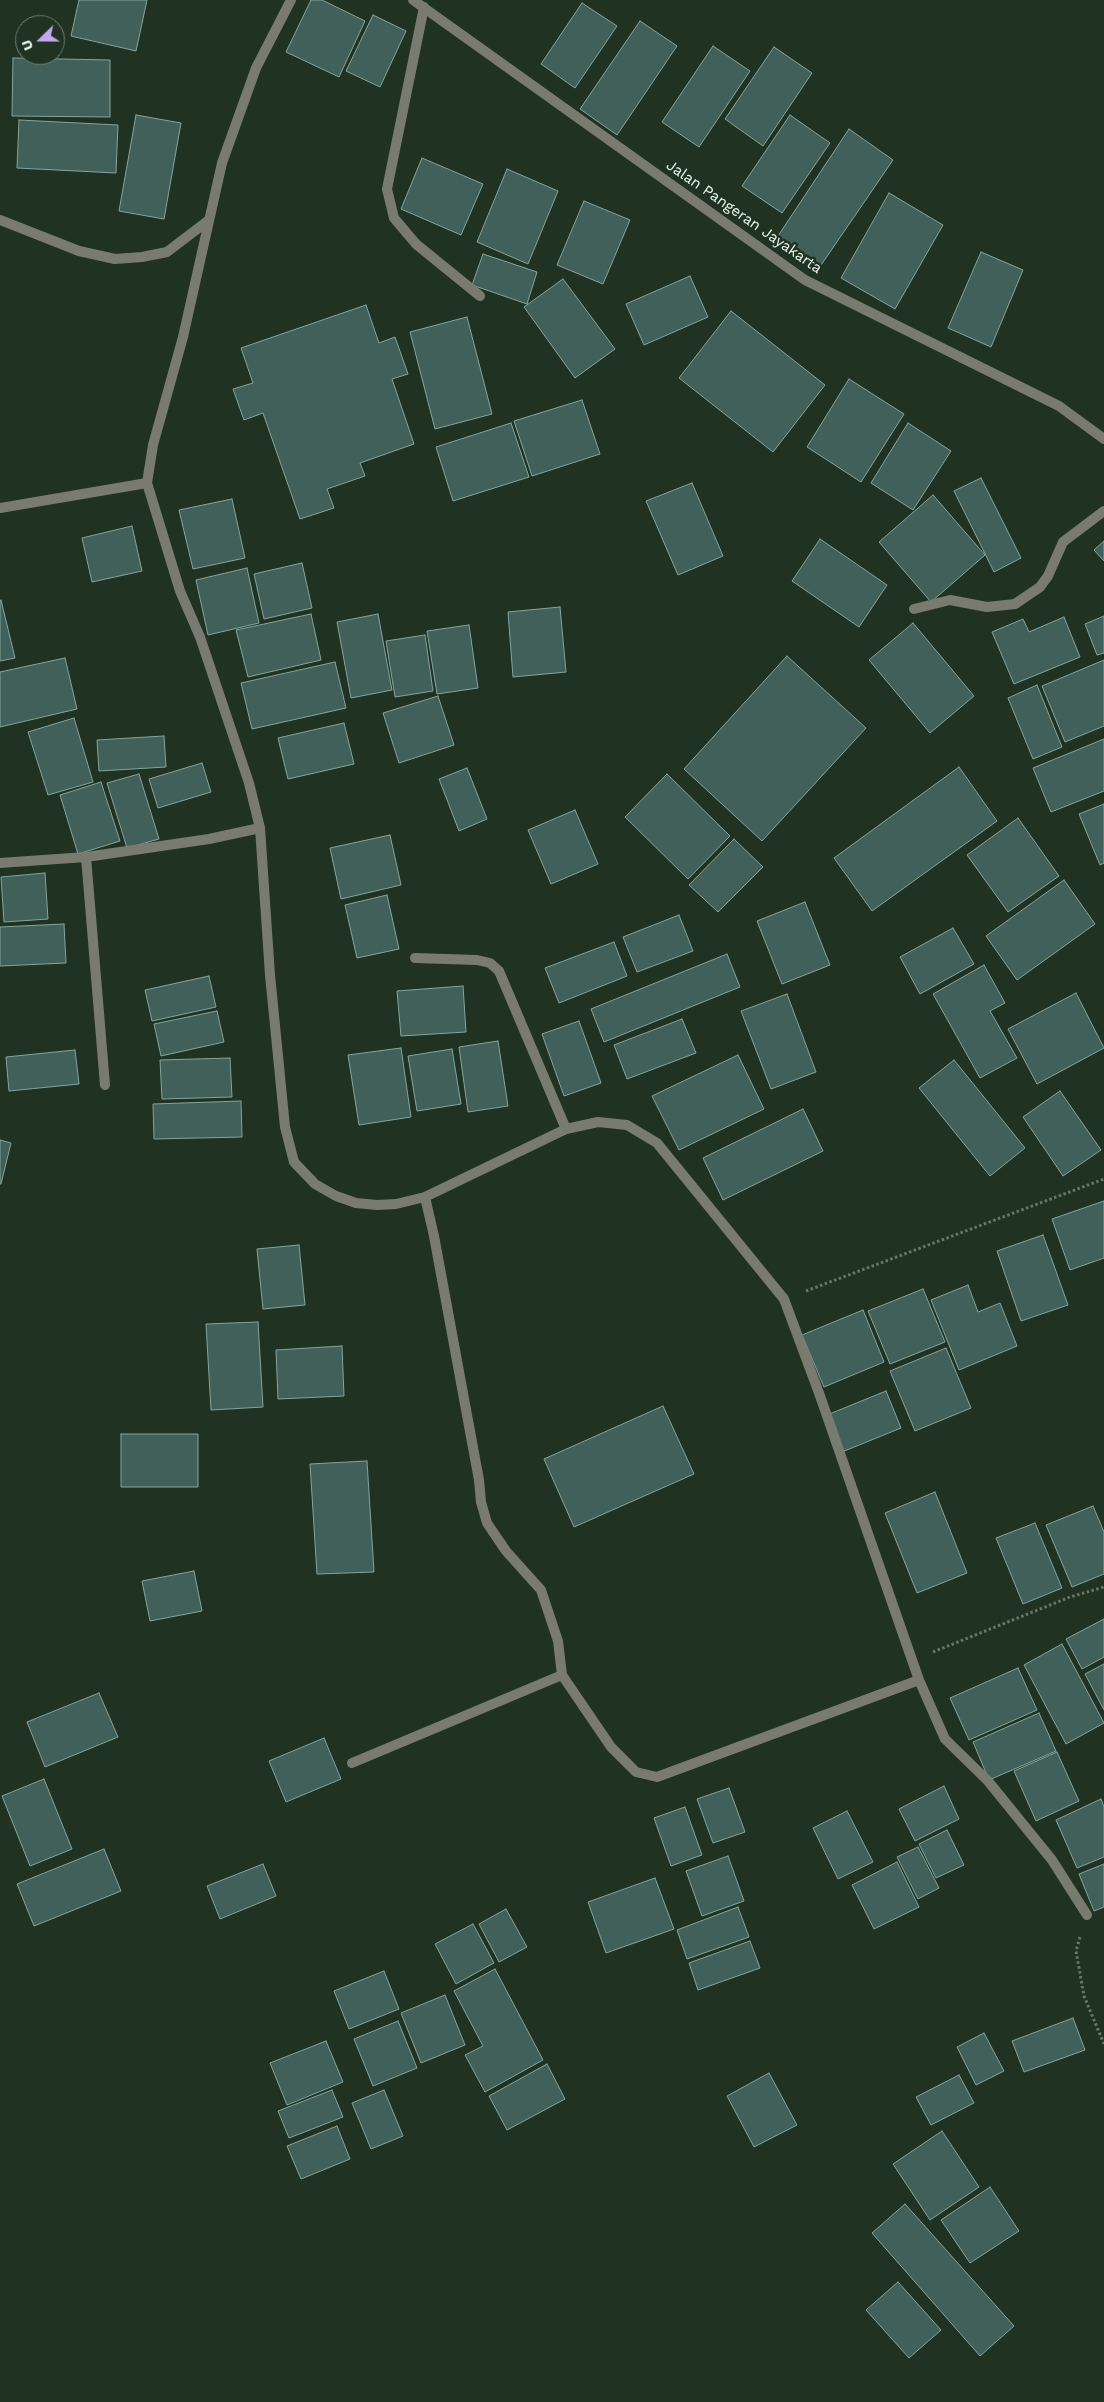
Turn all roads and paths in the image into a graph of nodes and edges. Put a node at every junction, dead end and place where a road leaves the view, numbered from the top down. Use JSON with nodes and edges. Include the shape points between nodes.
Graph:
{"nodes":[{"id":1,"x":291,"y":0,"type":"edge"},
{"id":2,"x":413,"y":0,"type":"edge"},
{"id":3,"x":424,"y":7,"type":"junction"},
{"id":4,"x":0,"y":220,"type":"edge"},
{"id":5,"x":208,"y":220,"type":"junction"},
{"id":6,"x":480,"y":296,"type":"dead end"},
{"id":7,"x":1104,"y":439,"type":"edge"},
{"id":8,"x":147,"y":483,"type":"junction"},
{"id":9,"x":0,"y":508,"type":"edge"},
{"id":10,"x":1104,"y":511,"type":"edge"},
{"id":11,"x":914,"y":609,"type":"dead end"},
{"id":12,"x":260,"y":828,"type":"junction"},
{"id":13,"x":86,"y":857,"type":"junction"},
{"id":14,"x":0,"y":863,"type":"edge"},
{"id":15,"x":415,"y":958,"type":"dead end"},
{"id":16,"x":105,"y":1085,"type":"dead end"},
{"id":17,"x":566,"y":1129,"type":"junction"},
{"id":18,"x":1104,"y":1179,"type":"edge"},
{"id":19,"x":425,"y":1196,"type":"junction"},
{"id":20,"x":784,"y":1299,"type":"junction"},
{"id":21,"x":1104,"y":1587,"type":"edge"},
{"id":22,"x":912,"y":1660,"type":"junction"},
{"id":23,"x":562,"y":1675,"type":"junction"},
{"id":24,"x":919,"y":1680,"type":"junction"},
{"id":25,"x":352,"y":1763,"type":"dead end"},
{"id":26,"x":1087,"y":1915,"type":"joint"},
{"id":27,"x":1104,"y":2044,"type":"edge"}],
"edges":[{"from":1,"to":5,"type":"street","via":[[256,68],[222,163]]},
{"from":2,"to":3,"type":"street","name":"Jalan Pangeran Jayakarta"},
{"from":3,"to":6,"type":"street","via":[[388,189],[394,218],[399,225],[416,244]]},
{"from":3,"to":7,"type":"street","name":"Jalan Pangeran Jayakarta","via":[[805,280],[1059,406]]},
{"from":4,"to":5,"type":"street","via":[[79,251],[115,259],[167,252]]},
{"from":5,"to":8,"type":"street"},
{"from":8,"to":9,"type":"street"},
{"from":8,"to":12,"type":"street","via":[[180,591],[200,637],[249,783]]},
{"from":10,"to":11,"type":"street","via":[[1063,542],[1040,587],[1015,604],[987,608],[950,600]]},
{"from":12,"to":13,"type":"street","via":[[210,839]]},
{"from":12,"to":19,"type":"street","via":[[285,1127],[294,1162],[315,1184],[356,1203],[396,1204]]},
{"from":13,"to":14,"type":"street"},
{"from":13,"to":16,"type":"street"},
{"from":15,"to":17,"type":"street","via":[[477,960],[490,963],[498,972]]},
{"from":17,"to":19,"type":"street"},
{"from":17,"to":20,"type":"street","via":[[598,1122],[627,1125],[657,1143]]},
{"from":18,"to":20,"type":"path"},
{"from":19,"to":23,"type":"street","via":[[487,1523],[506,1551],[541,1590],[558,1641]]},
{"from":20,"to":22,"type":"street"},
{"from":21,"to":22,"type":"path","via":[[1070,1597]]},
{"from":22,"to":24,"type":"street"},
{"from":23,"to":24,"type":"street","via":[[611,1747],[636,1772],[656,1777]]},
{"from":23,"to":25,"type":"street"},
{"from":24,"to":26,"type":"street","via":[[945,1739],[988,1781],[1052,1860]]},
{"from":26,"to":27,"type":"path","via":[[1076,1951],[1084,1996]]}]}
